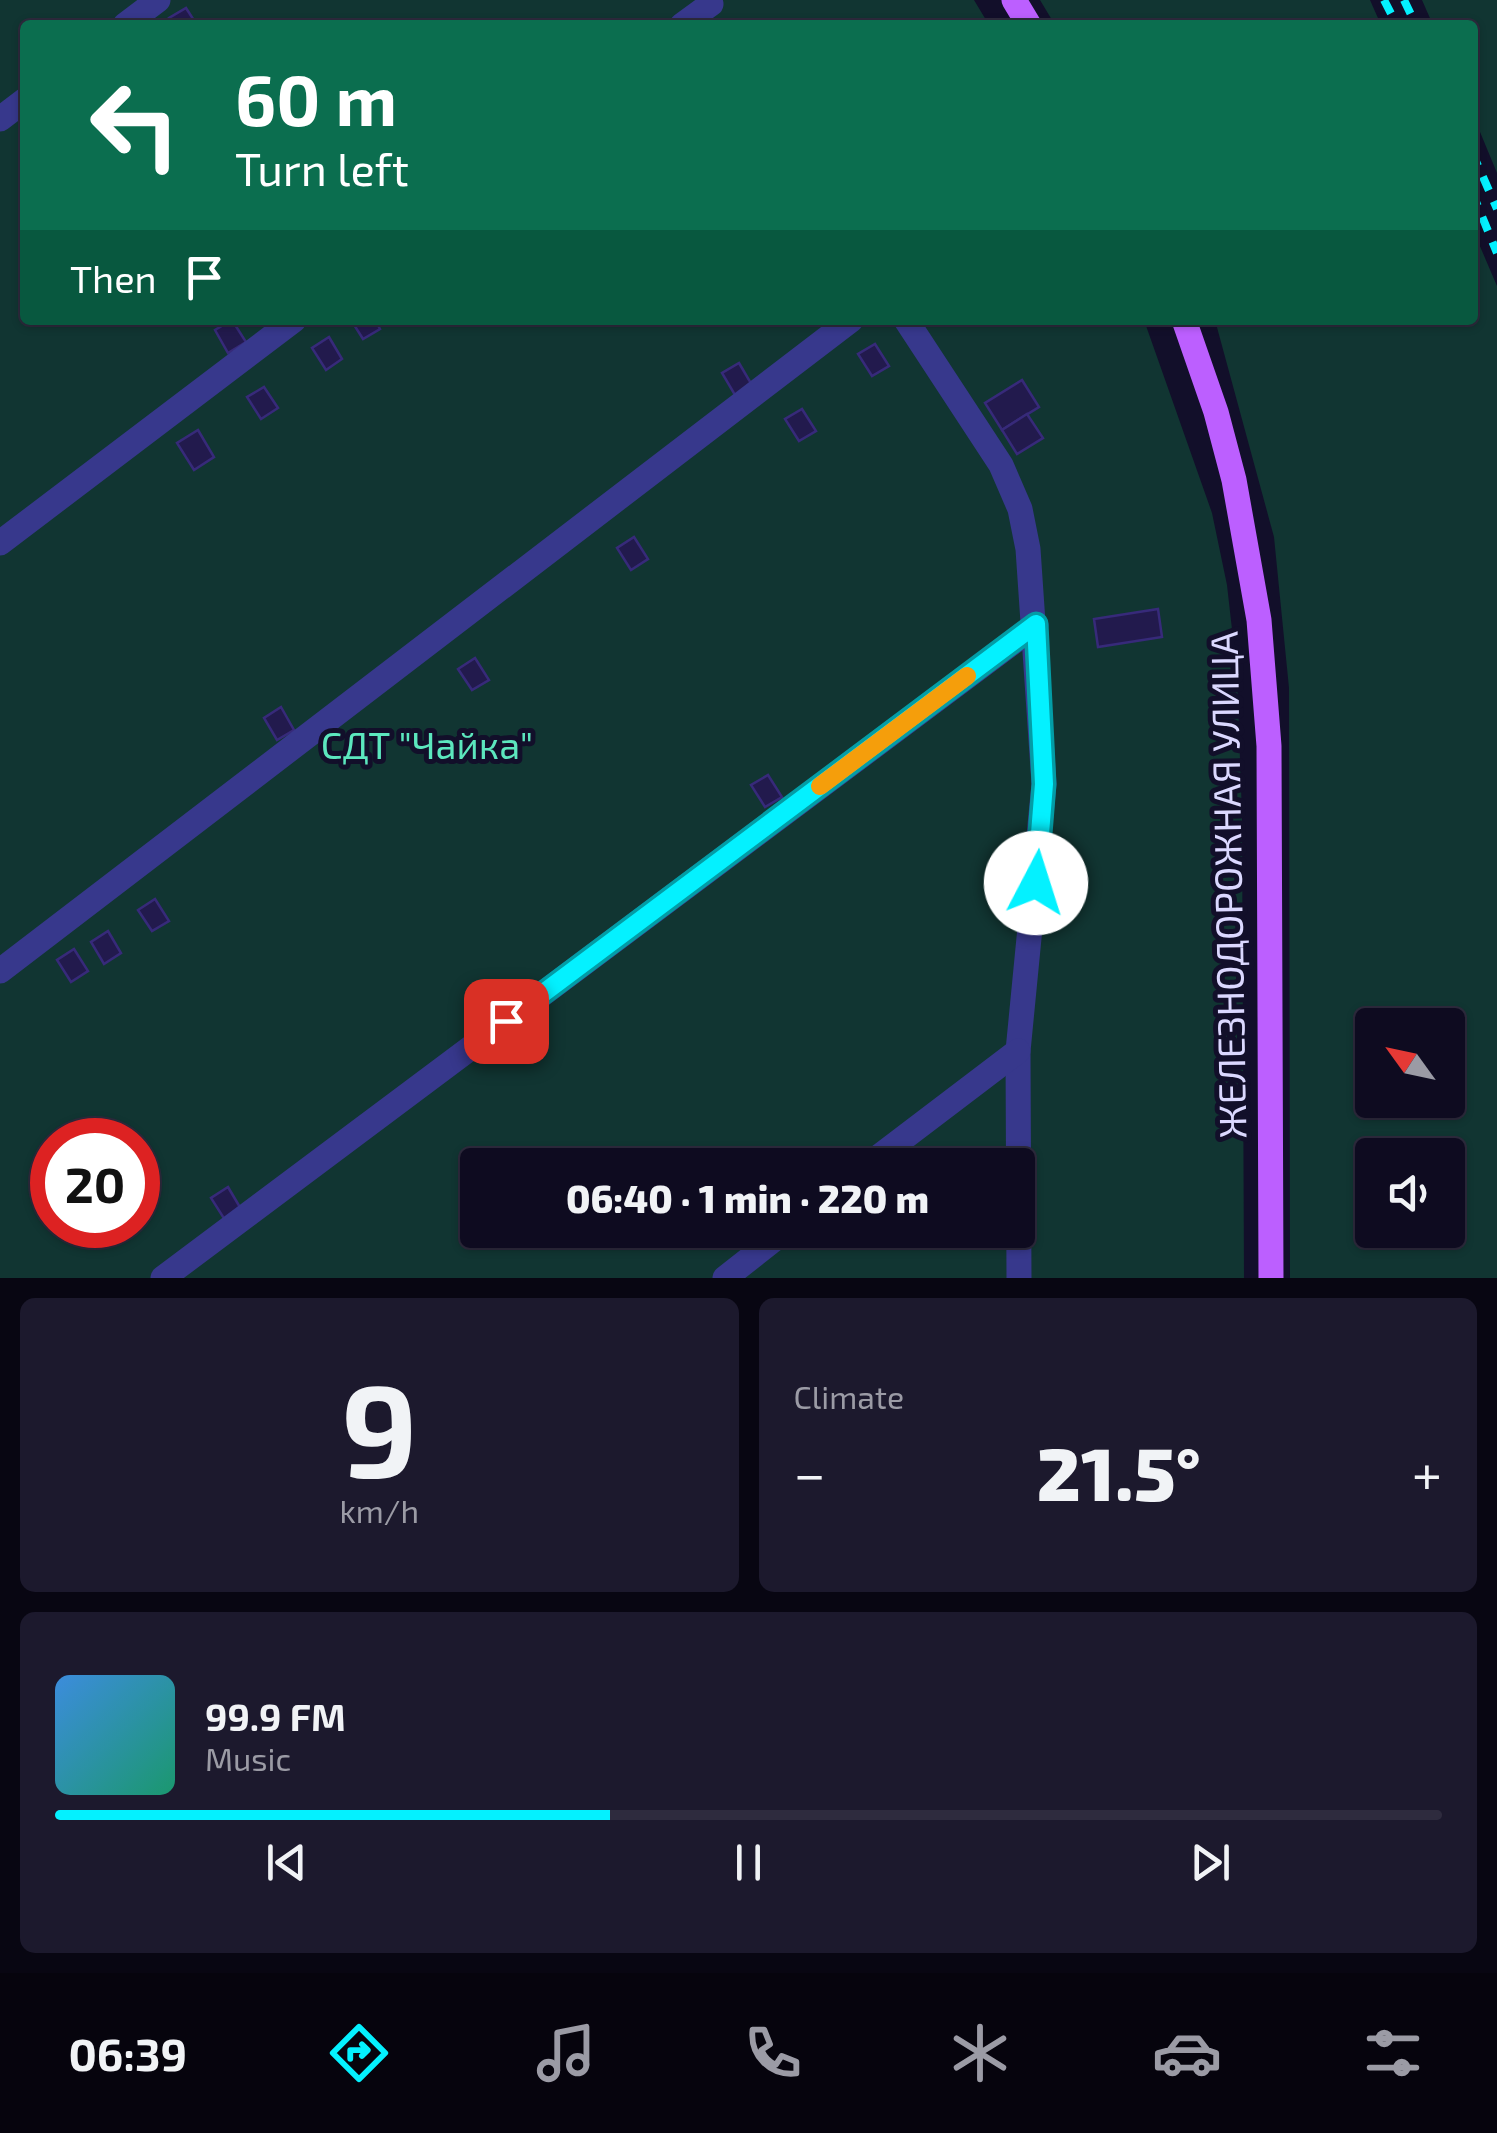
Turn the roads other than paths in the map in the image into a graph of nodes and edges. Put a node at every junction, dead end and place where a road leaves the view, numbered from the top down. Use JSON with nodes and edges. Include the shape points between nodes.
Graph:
{"nodes":[{"id":1,"x":158,"y":0,"type":"edge"},
{"id":2,"x":131,"y":20,"type":"edge"},
{"id":3,"x":20,"y":104,"type":"edge"},
{"id":4,"x":0,"y":119,"type":"edge"},
{"id":5,"x":287,"y":325,"type":"edge"},
{"id":6,"x":845,"y":325,"type":"edge"},
{"id":7,"x":909,"y":325,"type":"edge"},
{"id":8,"x":1186,"y":325,"type":"edge"},
{"id":9,"x":0,"y":543,"type":"edge"},
{"id":10,"x":1036,"y":624,"type":"junction"},
{"id":11,"x":0,"y":971,"type":"edge"},
{"id":12,"x":1018,"y":1051,"type":"junction"},
{"id":13,"x":890,"y":1148,"type":"edge"},
{"id":14,"x":763,"y":1248,"type":"edge"},
{"id":15,"x":163,"y":1278,"type":"edge"},
{"id":16,"x":725,"y":1278,"type":"edge"},
{"id":17,"x":1019,"y":1278,"type":"edge"},
{"id":18,"x":1272,"y":1278,"type":"edge"}],
"edges":[{"from":1,"to":2,"type":"lane"},
{"from":3,"to":4,"type":"lane"},
{"from":5,"to":9,"type":"lane"},
{"from":6,"to":11,"type":"lane"},
{"from":7,"to":10,"type":"lane","via":[[1000,465],[1020,508]]},
{"from":8,"to":18,"type":"main road","name":"ЖЕЛЕЗНОДОРОЖНАЯ УЛИЦА","via":[[1234,480],[1260,634],[1269,746]]},
{"from":10,"to":12,"type":"lane","via":[[1044,784]]},
{"from":10,"to":15,"type":"lane"},
{"from":12,"to":13,"type":"lane"},
{"from":12,"to":17,"type":"lane"},
{"from":14,"to":16,"type":"lane"}]}
